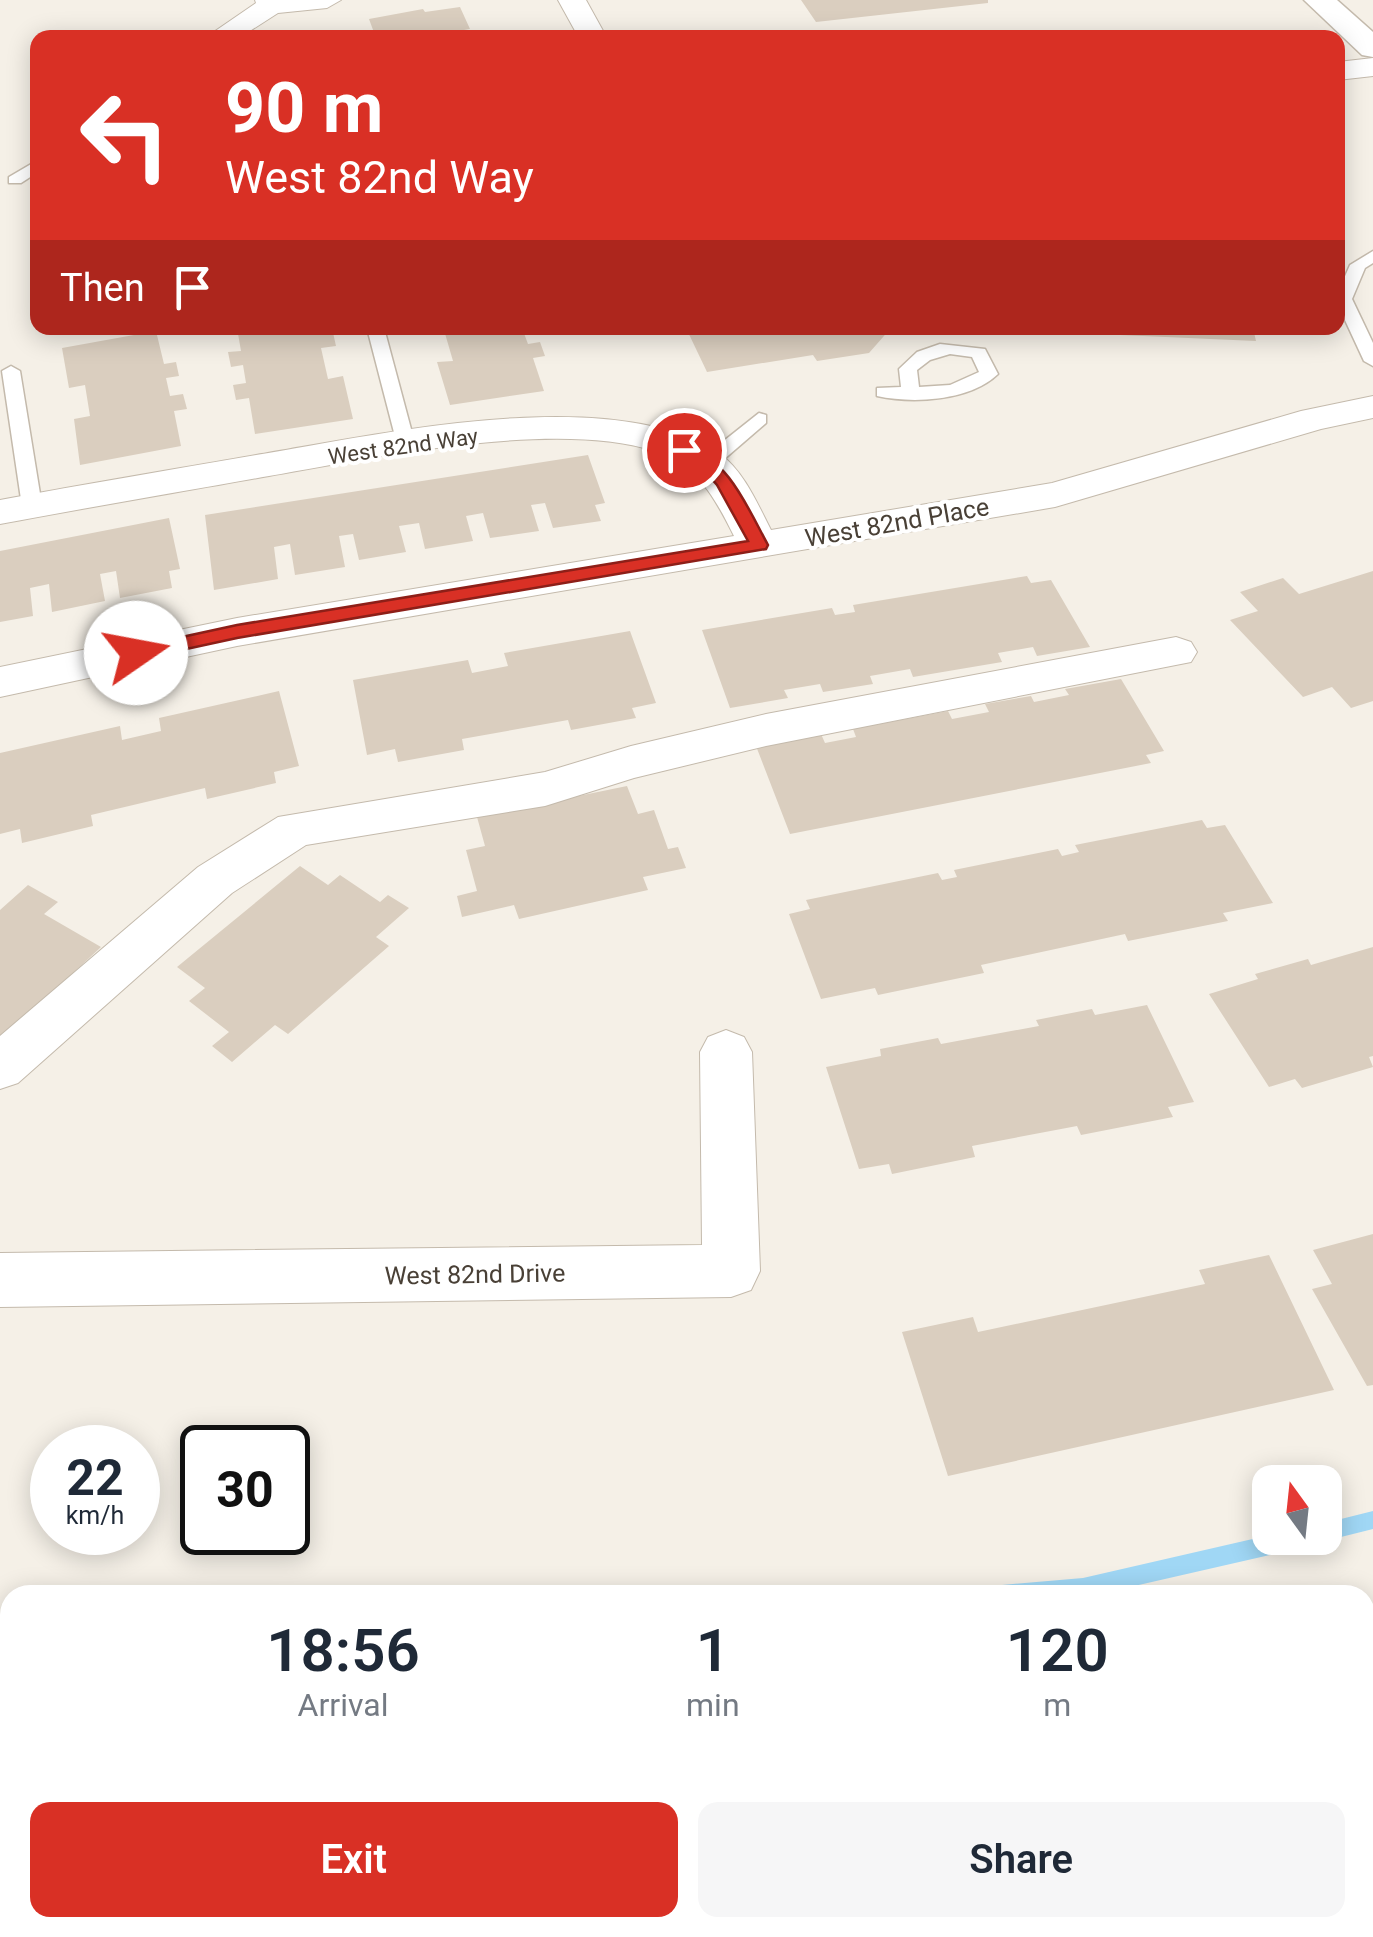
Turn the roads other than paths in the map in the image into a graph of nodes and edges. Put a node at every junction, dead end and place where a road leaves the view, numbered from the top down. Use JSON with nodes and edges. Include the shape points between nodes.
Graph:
{"nodes":[{"id":1,"x":327,"y":0,"type":"edge"},
{"id":2,"x":572,"y":0,"type":"edge"},
{"id":3,"x":1319,"y":0,"type":"edge"},
{"id":4,"x":270,"y":3,"type":"edge"},
{"id":5,"x":231,"y":30,"type":"edge"},
{"id":6,"x":589,"y":30,"type":"edge"},
{"id":7,"x":1373,"y":48,"type":"edge"},
{"id":8,"x":1373,"y":67,"type":"edge"},
{"id":9,"x":1345,"y":70,"type":"edge"},
{"id":10,"x":30,"y":170,"type":"edge"},
{"id":11,"x":16,"y":180,"type":"dead end"},
{"id":12,"x":1366,"y":260,"type":"edge"},
{"id":13,"x":1345,"y":291,"type":"edge"},
{"id":14,"x":1345,"y":308,"type":"edge"},
{"id":15,"x":377,"y":335,"type":"edge"},
{"id":16,"x":1373,"y":361,"type":"edge"},
{"id":17,"x":11,"y":371,"type":"dead end"},
{"id":18,"x":883,"y":392,"type":"dead end"},
{"id":19,"x":911,"y":393,"type":"dead end"},
{"id":20,"x":1373,"y":407,"type":"edge"},
{"id":21,"x":759,"y":419,"type":"dead end"},
{"id":22,"x":406,"y":444,"type":"junction"},
{"id":23,"x":708,"y":463,"type":"junction"},
{"id":24,"x":16,"y":509,"type":"edge"},
{"id":25,"x":759,"y":545,"type":"junction"},
{"id":26,"x":1176,"y":652,"type":"dead end"},
{"id":27,"x":0,"y":682,"type":"edge"},
{"id":28,"x":726,"y":1052,"type":"dead end"},
{"id":29,"x":0,"y":1067,"type":"edge"},
{"id":30,"x":0,"y":1280,"type":"edge"}],
"edges":[{"from":1,"to":4,"type":"street"},
{"from":2,"to":6,"type":"street"},
{"from":3,"to":7,"type":"street"},
{"from":4,"to":5,"type":"street"},
{"from":8,"to":9,"type":"street"},
{"from":10,"to":11,"type":"lane"},
{"from":12,"to":13,"type":"lane"},
{"from":14,"to":16,"type":"lane"},
{"from":15,"to":22,"type":"lane"},
{"from":17,"to":24,"type":"lane"},
{"from":18,"to":19,"type":"lane"},
{"from":20,"to":25,"type":"street","name":"West 82nd Place","via":[[1056,495]]},
{"from":21,"to":23,"type":"lane"},
{"from":22,"to":23,"type":"street","name":"West 82nd Way","via":[[586,430],[657,439]]},
{"from":22,"to":24,"type":"street","name":"West 82nd Way"},
{"from":23,"to":25,"type":"street"},
{"from":25,"to":27,"type":"street","name":"West 82nd Place","via":[[237,632]]},
{"from":26,"to":29,"type":"street","via":[[766,730],[545,789],[296,830],[215,880]]},
{"from":28,"to":30,"type":"street","name":"West 82nd Drive","via":[[732,1271]]}]}
